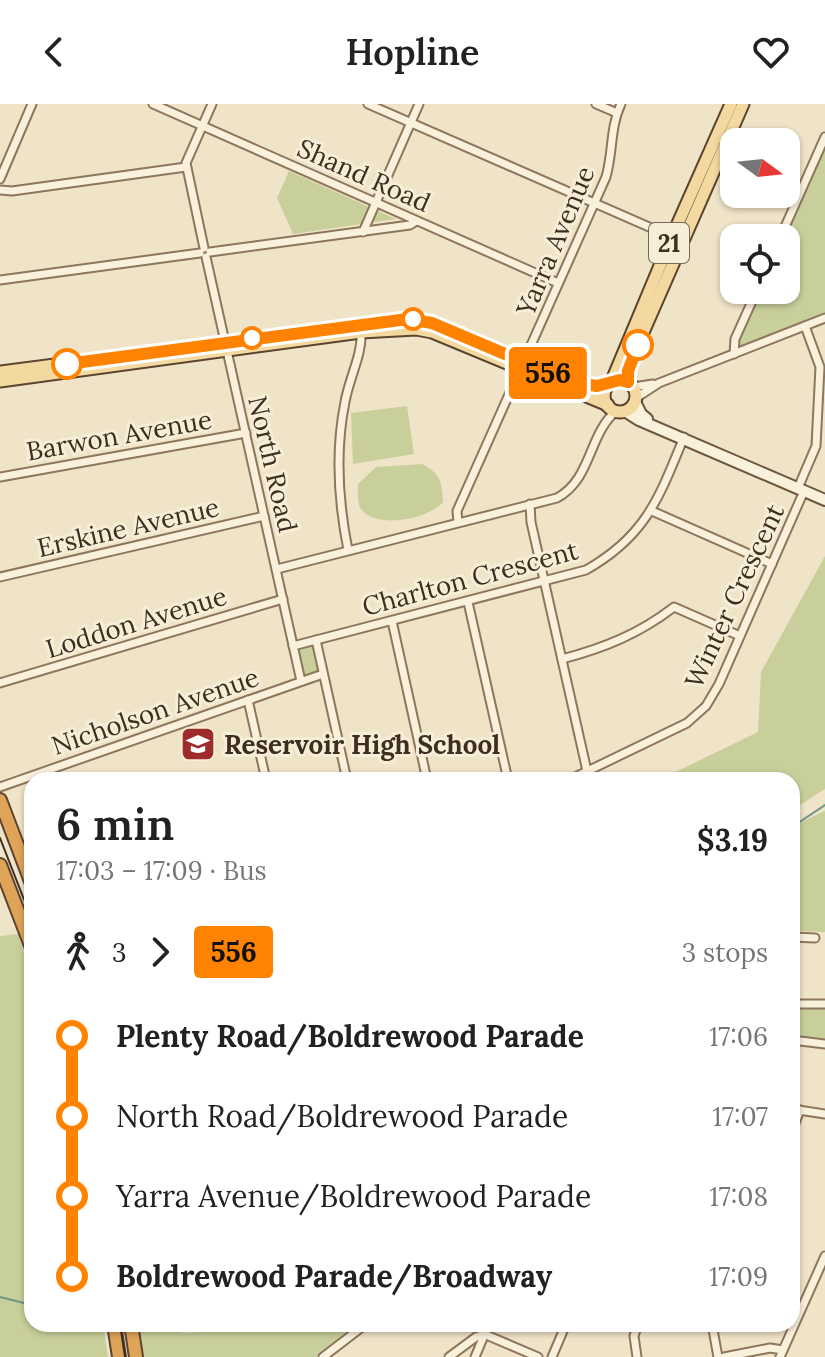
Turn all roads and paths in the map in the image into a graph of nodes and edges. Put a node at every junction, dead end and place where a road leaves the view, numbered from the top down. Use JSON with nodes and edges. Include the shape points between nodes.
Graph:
{"nodes":[{"id":1,"x":32,"y":104,"type":"edge"},
{"id":2,"x":153,"y":104,"type":"edge"},
{"id":3,"x":212,"y":104,"type":"edge"},
{"id":4,"x":368,"y":104,"type":"edge"},
{"id":5,"x":419,"y":104,"type":"edge"},
{"id":6,"x":596,"y":104,"type":"edge"},
{"id":7,"x":621,"y":104,"type":"edge"},
{"id":8,"x":731,"y":104,"type":"edge"},
{"id":9,"x":743,"y":104,"type":"edge"},
{"id":10,"x":617,"y":113,"type":"junction"},
{"id":11,"x":411,"y":123,"type":"junction"},
{"id":12,"x":202,"y":125,"type":"junction"},
{"id":13,"x":825,"y":137,"type":"edge"},
{"id":14,"x":186,"y":167,"type":"junction"},
{"id":15,"x":0,"y":178,"type":"edge"},
{"id":16,"x":0,"y":190,"type":"edge"},
{"id":17,"x":376,"y":203,"type":"junction"},
{"id":18,"x":593,"y":203,"type":"junction"},
{"id":19,"x":416,"y":221,"type":"junction"},
{"id":20,"x":786,"y":224,"type":"edge"},
{"id":21,"x":363,"y":232,"type":"junction"},
{"id":22,"x":672,"y":237,"type":"junction"},
{"id":23,"x":205,"y":252,"type":"junction"},
{"id":24,"x":0,"y":280,"type":"edge"},
{"id":25,"x":558,"y":283,"type":"junction"},
{"id":26,"x":655,"y":293,"type":"junction"},
{"id":27,"x":751,"y":304,"type":"edge"},
{"id":28,"x":825,"y":318,"type":"edge"},
{"id":29,"x":805,"y":326,"type":"junction"},
{"id":30,"x":360,"y":328,"type":"junction"},
{"id":31,"x":740,"y":330,"type":"junction"},
{"id":32,"x":226,"y":346,"type":"junction"},
{"id":33,"x":744,"y":350,"type":"junction"},
{"id":34,"x":734,"y":354,"type":"junction"},
{"id":35,"x":115,"y":362,"type":"junction"},
{"id":36,"x":522,"y":366,"type":"junction"},
{"id":37,"x":0,"y":372,"type":"edge"},
{"id":38,"x":0,"y":381,"type":"edge"},
{"id":39,"x":611,"y":384,"type":"junction"},
{"id":40,"x":568,"y":386,"type":"junction"},
{"id":41,"x":633,"y":392,"type":"junction"},
{"id":42,"x":614,"y":408,"type":"junction"},
{"id":43,"x":246,"y":433,"type":"junction"},
{"id":44,"x":685,"y":439,"type":"junction"},
{"id":45,"x":0,"y":477,"type":"edge"},
{"id":46,"x":801,"y":489,"type":"junction"},
{"id":47,"x":825,"y":500,"type":"edge"},
{"id":48,"x":531,"y":504,"type":"junction"},
{"id":49,"x":652,"y":511,"type":"junction"},
{"id":50,"x":264,"y":516,"type":"junction"},
{"id":51,"x":461,"y":521,"type":"junction"},
{"id":52,"x":348,"y":550,"type":"junction"},
{"id":53,"x":772,"y":564,"type":"junction"},
{"id":54,"x":277,"y":569,"type":"junction"},
{"id":55,"x":0,"y":577,"type":"edge"},
{"id":56,"x":545,"y":582,"type":"junction"},
{"id":57,"x":283,"y":599,"type":"junction"},
{"id":58,"x":468,"y":602,"type":"junction"},
{"id":59,"x":392,"y":621,"type":"junction"},
{"id":60,"x":740,"y":636,"type":"junction"},
{"id":61,"x":316,"y":640,"type":"junction"},
{"id":62,"x":293,"y":646,"type":"junction"},
{"id":63,"x":562,"y":659,"type":"junction"},
{"id":64,"x":323,"y":674,"type":"junction"},
{"id":65,"x":301,"y":681,"type":"junction"},
{"id":66,"x":0,"y":683,"type":"edge"},
{"id":67,"x":248,"y":700,"type":"junction"},
{"id":68,"x":587,"y":771,"type":"joint"},
{"id":69,"x":43,"y":772,"type":"edge"},
{"id":70,"x":264,"y":772,"type":"edge"},
{"id":71,"x":345,"y":772,"type":"edge"},
{"id":72,"x":425,"y":772,"type":"edge"},
{"id":73,"x":506,"y":772,"type":"edge"},
{"id":74,"x":24,"y":779,"type":"edge"},
{"id":75,"x":0,"y":787,"type":"edge"},
{"id":76,"x":0,"y":800,"type":"edge"},
{"id":77,"x":24,"y":862,"type":"edge"},
{"id":78,"x":24,"y":871,"type":"edge"},
{"id":79,"x":2,"y":877,"type":"edge"},
{"id":80,"x":24,"y":929,"type":"edge"},
{"id":81,"x":815,"y":938,"type":"dead end"},
{"id":82,"x":800,"y":940,"type":"edge"},
{"id":83,"x":800,"y":1004,"type":"edge"},
{"id":84,"x":825,"y":1004,"type":"edge"},
{"id":85,"x":800,"y":1041,"type":"edge"},
{"id":86,"x":825,"y":1044,"type":"edge"},
{"id":87,"x":800,"y":1111,"type":"edge"},
{"id":88,"x":825,"y":1114,"type":"edge"},
{"id":89,"x":825,"y":1256,"type":"edge"},
{"id":90,"x":800,"y":1311,"type":"edge"},
{"id":91,"x":115,"y":1332,"type":"edge"},
{"id":92,"x":132,"y":1332,"type":"edge"},
{"id":93,"x":563,"y":1332,"type":"edge"},
{"id":94,"x":635,"y":1332,"type":"edge"},
{"id":95,"x":713,"y":1332,"type":"edge"},
{"id":96,"x":791,"y":1332,"type":"edge"},
{"id":97,"x":354,"y":1333,"type":"edge"},
{"id":98,"x":484,"y":1334,"type":"junction"},
{"id":99,"x":781,"y":1353,"type":"edge"},
{"id":100,"x":119,"y":1357,"type":"edge"},
{"id":101,"x":136,"y":1357,"type":"edge"},
{"id":102,"x":323,"y":1357,"type":"edge"},
{"id":103,"x":449,"y":1357,"type":"edge"},
{"id":104,"x":475,"y":1357,"type":"edge"},
{"id":105,"x":538,"y":1357,"type":"edge"},
{"id":106,"x":552,"y":1357,"type":"edge"},
{"id":107,"x":637,"y":1357,"type":"edge"},
{"id":108,"x":718,"y":1357,"type":"edge"},
{"id":109,"x":724,"y":1357,"type":"edge"}],
"edges":[{"from":1,"to":15,"type":"street"},
{"from":2,"to":12,"type":"street","name":"Shand Road"},
{"from":3,"to":12,"type":"street"},
{"from":4,"to":11,"type":"street"},
{"from":5,"to":11,"type":"street"},
{"from":6,"to":10,"type":"street"},
{"from":7,"to":10,"type":"street","name":"Yarra Avenue"},
{"from":8,"to":22,"type":"main road","number":"21"},
{"from":9,"to":26,"type":"main road","number":"21"},
{"from":10,"to":18,"type":"street","name":"Yarra Avenue","via":[[611,162]]},
{"from":11,"to":17,"type":"street"},
{"from":11,"to":18,"type":"street"},
{"from":12,"to":14,"type":"street"},
{"from":12,"to":17,"type":"street","name":"Shand Road"},
{"from":13,"to":20,"type":"street"},
{"from":14,"to":16,"type":"street"},
{"from":14,"to":23,"type":"street","name":"North Road"},
{"from":17,"to":19,"type":"street","name":"Shand Road"},
{"from":17,"to":21,"type":"street"},
{"from":18,"to":22,"type":"street"},
{"from":18,"to":25,"type":"street","name":"Yarra Avenue"},
{"from":19,"to":21,"type":"street"},
{"from":19,"to":25,"type":"street","name":"Shand Road"},
{"from":21,"to":23,"type":"street"},
{"from":22,"to":26,"type":"main road","number":"21"},
{"from":23,"to":24,"type":"street"},
{"from":23,"to":32,"type":"street","name":"North Road"},
{"from":25,"to":36,"type":"street","name":"Yarra Avenue"},
{"from":26,"to":39,"type":"main road","number":"21"},
{"from":26,"to":41,"type":"main road","number":"21","via":[[630,362]]},
{"from":27,"to":31,"type":"street"},
{"from":28,"to":29,"type":"street"},
{"from":29,"to":33,"type":"street"},
{"from":29,"to":46,"type":"street","name":"Winter Crescent","via":[[820,367],[816,446]]},
{"from":30,"to":32,"type":"main road"},
{"from":30,"to":36,"type":"main road","via":[[432,332]]},
{"from":30,"to":52,"type":"street","via":[[339,445]]},
{"from":31,"to":33,"type":"street"},
{"from":31,"to":34,"type":"street"},
{"from":32,"to":35,"type":"main road"},
{"from":32,"to":43,"type":"street","name":"North Road"},
{"from":33,"to":34,"type":"street"},
{"from":34,"to":41,"type":"street"},
{"from":35,"to":37,"type":"main road"},
{"from":35,"to":38,"type":"main road"},
{"from":36,"to":40,"type":"main road"},
{"from":36,"to":51,"type":"street","name":"Yarra Avenue","via":[[457,515]]},
{"from":39,"to":40,"type":"main road"},
{"from":39,"to":41,"type":"main road","via":[[620,380]]},
{"from":39,"to":42,"type":"main road","number":"21","via":[[605,392]]},
{"from":40,"to":42,"type":"main road"},
{"from":41,"to":42,"type":"main road"},
{"from":41,"to":44,"type":"main road","via":[[641,414]]},
{"from":42,"to":44,"type":"main road"},
{"from":42,"to":48,"type":"street","via":[[580,479],[565,494]]},
{"from":43,"to":45,"type":"street","name":"Barwon Avenue"},
{"from":43,"to":50,"type":"street","name":"North Road"},
{"from":44,"to":46,"type":"main road"},
{"from":44,"to":49,"type":"street","name":"Charlton Crescent"},
{"from":46,"to":47,"type":"main road"},
{"from":46,"to":53,"type":"street","name":"Winter Crescent"},
{"from":48,"to":51,"type":"street"},
{"from":48,"to":56,"type":"street"},
{"from":49,"to":53,"type":"street"},
{"from":49,"to":56,"type":"street","name":"Charlton Crescent","via":[[611,555],[586,570]]},
{"from":50,"to":54,"type":"street","name":"North Road"},
{"from":50,"to":55,"type":"street","name":"Erskine Avenue"},
{"from":51,"to":52,"type":"street"},
{"from":52,"to":54,"type":"street"},
{"from":53,"to":60,"type":"street","name":"Winter Crescent"},
{"from":54,"to":57,"type":"street","name":"North Road"},
{"from":56,"to":58,"type":"street","name":"Charlton Crescent"},
{"from":56,"to":63,"type":"street"},
{"from":57,"to":62,"type":"street","name":"North Road"},
{"from":57,"to":66,"type":"street","name":"Loddon Avenue"},
{"from":58,"to":59,"type":"street","name":"Charlton Crescent"},
{"from":58,"to":73,"type":"street"},
{"from":59,"to":61,"type":"street","name":"Charlton Crescent"},
{"from":59,"to":72,"type":"street"},
{"from":60,"to":63,"type":"street","via":[[674,607],[629,637]]},
{"from":60,"to":68,"type":"street","name":"Winter Crescent","via":[[714,696],[695,717]]},
{"from":61,"to":62,"type":"street","name":"Charlton Crescent"},
{"from":61,"to":64,"type":"street"},
{"from":62,"to":65,"type":"street","name":"North Road"},
{"from":63,"to":68,"type":"street"},
{"from":64,"to":65,"type":"street","name":"Nicholson Avenue"},
{"from":64,"to":71,"type":"street"},
{"from":65,"to":67,"type":"street","name":"Nicholson Avenue"},
{"from":67,"to":69,"type":"street","name":"Nicholson Avenue"},
{"from":67,"to":70,"type":"street"},
{"from":74,"to":75,"type":"street","name":"Nicholson Avenue"},
{"from":76,"to":77,"type":"highway"},
{"from":78,"to":79,"type":"highway"},
{"from":79,"to":80,"type":"highway"},
{"from":81,"to":82,"type":"street"},
{"from":83,"to":84,"type":"street"},
{"from":85,"to":86,"type":"street"},
{"from":87,"to":88,"type":"street"},
{"from":89,"to":90,"type":"street"},
{"from":91,"to":100,"type":"highway"},
{"from":92,"to":101,"type":"highway"},
{"from":93,"to":106,"type":"street"},
{"from":94,"to":107,"type":"street"},
{"from":95,"to":108,"type":"street"},
{"from":96,"to":99,"type":"street"},
{"from":97,"to":102,"type":"street"},
{"from":98,"to":103,"type":"street"},
{"from":98,"to":104,"type":"street"},
{"from":98,"to":105,"type":"street"},
{"from":99,"to":109,"type":"street","via":[[770,1348]]}]}
